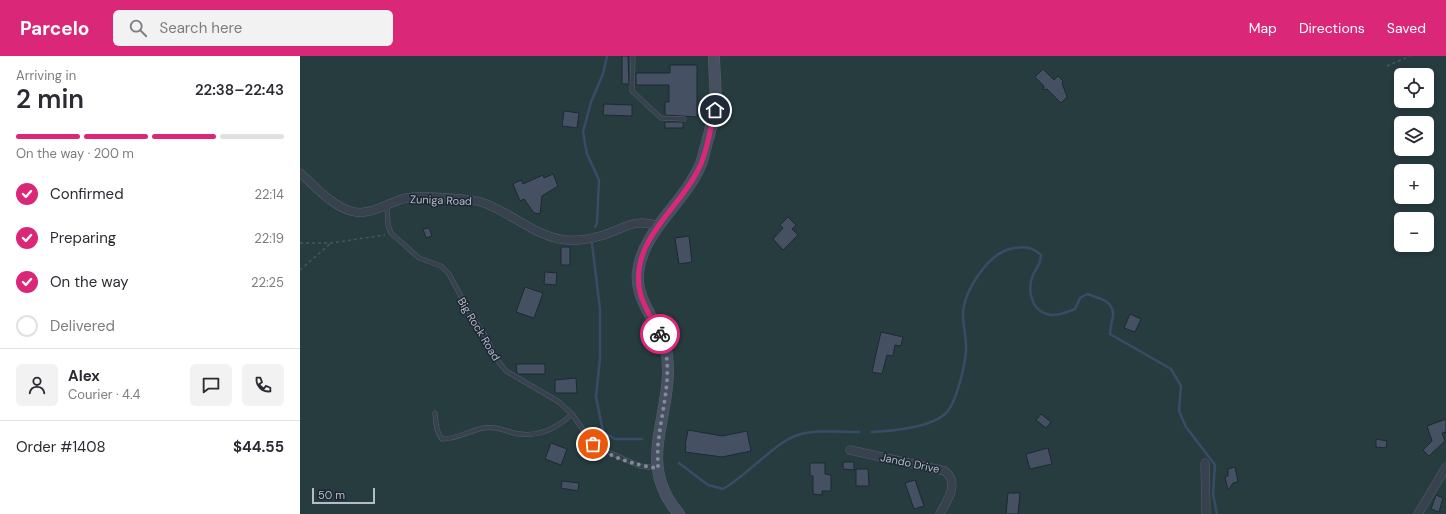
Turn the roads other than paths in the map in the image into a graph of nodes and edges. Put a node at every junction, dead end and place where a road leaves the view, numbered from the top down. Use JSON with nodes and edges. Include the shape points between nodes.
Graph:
{"nodes":[{"id":1,"x":633,"y":56,"type":"edge"},
{"id":2,"x":714,"y":56,"type":"edge"},
{"id":3,"x":684,"y":119,"type":"dead end"},
{"id":4,"x":300,"y":173,"type":"edge"},
{"id":5,"x":387,"y":205,"type":"junction"},
{"id":6,"x":658,"y":226,"type":"junction"},
{"id":7,"x":435,"y":413,"type":"dead end"},
{"id":8,"x":572,"y":414,"type":"junction"},
{"id":9,"x":850,"y":450,"type":"dead end"},
{"id":10,"x":1205,"y":463,"type":"dead end"},
{"id":11,"x":1446,"y":467,"type":"edge"},
{"id":12,"x":658,"y":468,"type":"junction"},
{"id":13,"x":679,"y":514,"type":"edge"},
{"id":14,"x":940,"y":514,"type":"edge"},
{"id":15,"x":1206,"y":514,"type":"edge"},
{"id":16,"x":1418,"y":514,"type":"edge"}],
"edges":[{"from":1,"to":3,"type":"lane","via":[[632,90],[661,118]]},
{"from":2,"to":6,"type":"main road","via":[[715,110],[700,166]]},
{"from":4,"to":5,"type":"street","name":"Zuniga Road","via":[[339,206],[350,211],[366,212]]},
{"from":5,"to":6,"type":"street","name":"Zuniga Road","via":[[407,198],[481,202],[540,231],[566,240],[600,236],[638,222]]},
{"from":5,"to":8,"type":"lane","name":"Big Rock Road","via":[[391,233],[419,258],[441,266],[448,274],[488,340],[494,356],[506,371],[545,392]]},
{"from":6,"to":12,"type":"main road","via":[[643,255],[638,273],[640,294],[664,344],[668,372],[658,439]]},
{"from":7,"to":8,"type":"lane","via":[[436,426],[442,439],[491,427],[532,435],[553,429]]},
{"from":8,"to":12,"type":"lane","name":"Big Rock Road","via":[[599,448],[640,466]]},
{"from":9,"to":14,"type":"street","name":"Jando Drive","via":[[946,471],[952,478],[952,487]]},
{"from":10,"to":15,"type":"street"},
{"from":11,"to":16,"type":"street"},
{"from":12,"to":13,"type":"main road","via":[[660,484],[668,501]]}]}
